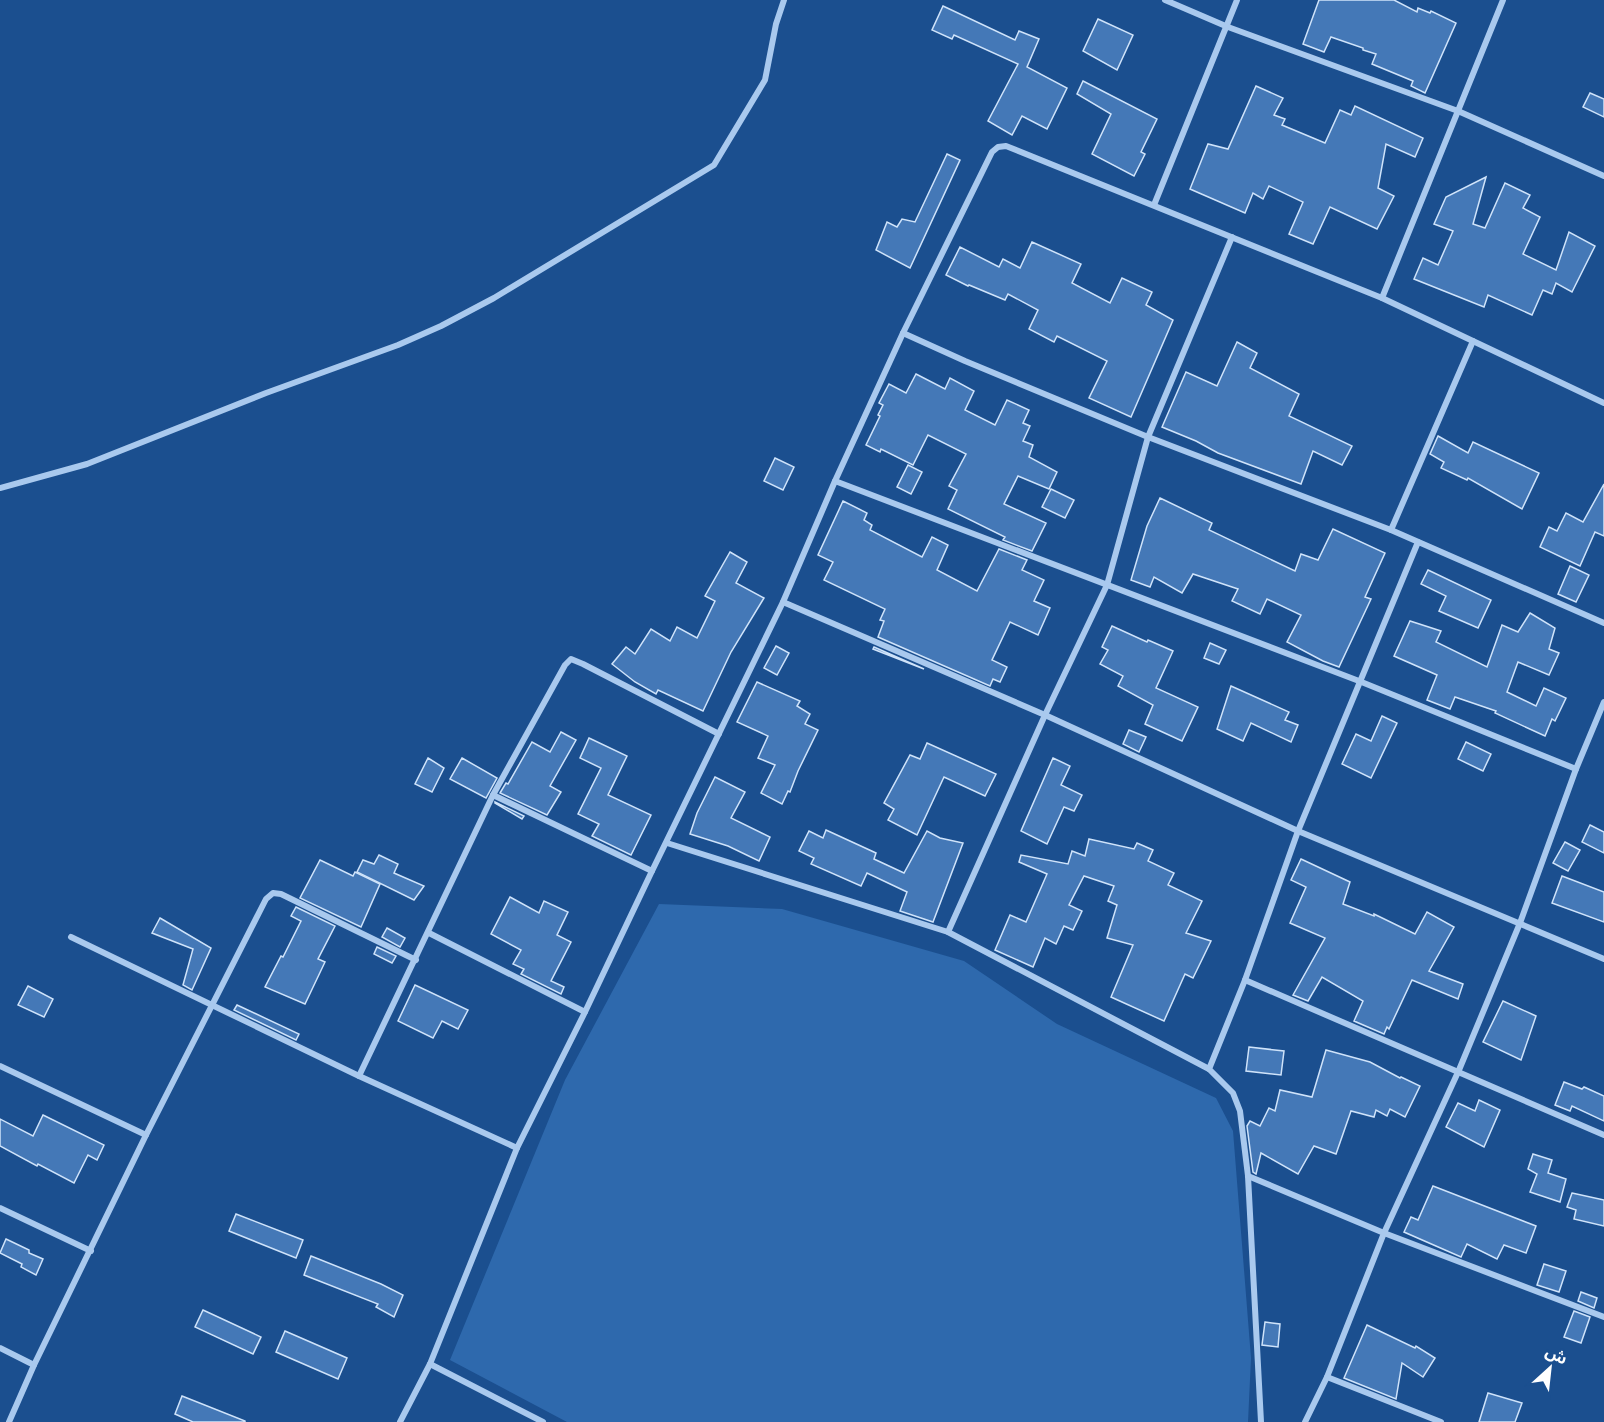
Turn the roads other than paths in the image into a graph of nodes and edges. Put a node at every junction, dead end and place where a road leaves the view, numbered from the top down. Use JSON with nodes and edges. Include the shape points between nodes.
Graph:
{"nodes":[{"id":1,"x":784,"y":0,"type":"edge"},
{"id":2,"x":1165,"y":0,"type":"edge"},
{"id":3,"x":1237,"y":0,"type":"edge"},
{"id":4,"x":1503,"y":0,"type":"edge"},
{"id":5,"x":1228,"y":27,"type":"junction"},
{"id":6,"x":1458,"y":111,"type":"junction"},
{"id":7,"x":1604,"y":176,"type":"edge"},
{"id":8,"x":1154,"y":205,"type":"junction"},
{"id":9,"x":1232,"y":237,"type":"junction"},
{"id":10,"x":1382,"y":298,"type":"junction"},
{"id":11,"x":903,"y":333,"type":"junction"},
{"id":12,"x":1473,"y":341,"type":"junction"},
{"id":13,"x":1604,"y":403,"type":"edge"},
{"id":14,"x":1148,"y":437,"type":"junction"},
{"id":15,"x":835,"y":481,"type":"junction"},
{"id":16,"x":0,"y":488,"type":"edge"},
{"id":17,"x":1391,"y":530,"type":"junction"},
{"id":18,"x":1418,"y":542,"type":"junction"},
{"id":19,"x":1107,"y":585,"type":"junction"},
{"id":20,"x":783,"y":603,"type":"junction"},
{"id":21,"x":1604,"y":623,"type":"edge"},
{"id":22,"x":1359,"y":681,"type":"junction"},
{"id":23,"x":1603,"y":705,"type":"edge"},
{"id":24,"x":1045,"y":715,"type":"junction"},
{"id":25,"x":719,"y":734,"type":"junction"},
{"id":26,"x":1576,"y":769,"type":"junction"},
{"id":27,"x":493,"y":795,"type":"junction"},
{"id":28,"x":1298,"y":831,"type":"junction"},
{"id":29,"x":667,"y":843,"type":"junction"},
{"id":30,"x":652,"y":871,"type":"junction"},
{"id":31,"x":1520,"y":923,"type":"junction"},
{"id":32,"x":948,"y":932,"type":"junction"},
{"id":33,"x":429,"y":933,"type":"junction"},
{"id":34,"x":71,"y":937,"type":"dead end"},
{"id":35,"x":1604,"y":959,"type":"edge"},
{"id":36,"x":416,"y":960,"type":"junction"},
{"id":37,"x":1245,"y":980,"type":"junction"},
{"id":38,"x":213,"y":1005,"type":"junction"},
{"id":39,"x":585,"y":1012,"type":"junction"},
{"id":40,"x":0,"y":1066,"type":"edge"},
{"id":41,"x":1209,"y":1069,"type":"junction"},
{"id":42,"x":1459,"y":1071,"type":"junction"},
{"id":43,"x":359,"y":1076,"type":"junction"},
{"id":44,"x":146,"y":1135,"type":"junction"},
{"id":45,"x":1604,"y":1135,"type":"edge"},
{"id":46,"x":517,"y":1148,"type":"junction"},
{"id":47,"x":1248,"y":1176,"type":"junction"},
{"id":48,"x":0,"y":1208,"type":"edge"},
{"id":49,"x":1384,"y":1233,"type":"junction"},
{"id":50,"x":91,"y":1251,"type":"junction"},
{"id":51,"x":1604,"y":1317,"type":"edge"},
{"id":52,"x":0,"y":1348,"type":"edge"},
{"id":53,"x":430,"y":1364,"type":"junction"},
{"id":54,"x":34,"y":1365,"type":"junction"},
{"id":55,"x":1327,"y":1377,"type":"junction"},
{"id":56,"x":9,"y":1422,"type":"edge"},
{"id":57,"x":400,"y":1422,"type":"edge"},
{"id":58,"x":543,"y":1422,"type":"edge"},
{"id":59,"x":1262,"y":1422,"type":"edge"},
{"id":60,"x":1305,"y":1422,"type":"edge"},
{"id":61,"x":1441,"y":1422,"type":"edge"}],
"edges":[{"from":1,"to":16,"type":"street","via":[[765,80],[714,165],[441,326],[87,464]]},
{"from":2,"to":5,"type":"street"},
{"from":3,"to":5,"type":"street"},
{"from":4,"to":6,"type":"street"},
{"from":5,"to":6,"type":"street"},
{"from":5,"to":8,"type":"street"},
{"from":6,"to":7,"type":"street"},
{"from":6,"to":10,"type":"street"},
{"from":8,"to":9,"type":"street"},
{"from":8,"to":11,"type":"street","via":[[1006,146],[998,147],[992,152]]},
{"from":9,"to":10,"type":"street"},
{"from":9,"to":14,"type":"street"},
{"from":10,"to":12,"type":"street"},
{"from":11,"to":14,"type":"street"},
{"from":11,"to":15,"type":"street"},
{"from":12,"to":13,"type":"street"},
{"from":12,"to":17,"type":"street"},
{"from":14,"to":17,"type":"street"},
{"from":14,"to":19,"type":"street"},
{"from":15,"to":19,"type":"street"},
{"from":15,"to":20,"type":"street"},
{"from":17,"to":18,"type":"street"},
{"from":18,"to":21,"type":"street"},
{"from":18,"to":22,"type":"street"},
{"from":19,"to":22,"type":"street"},
{"from":19,"to":24,"type":"street"},
{"from":20,"to":24,"type":"street"},
{"from":20,"to":25,"type":"street"},
{"from":22,"to":26,"type":"street"},
{"from":22,"to":28,"type":"street"},
{"from":23,"to":26,"type":"street"},
{"from":24,"to":28,"type":"street"},
{"from":24,"to":32,"type":"street"},
{"from":25,"to":27,"type":"street","via":[[572,659],[565,665]]},
{"from":25,"to":29,"type":"street"},
{"from":26,"to":31,"type":"street"},
{"from":27,"to":30,"type":"street"},
{"from":27,"to":33,"type":"street"},
{"from":28,"to":31,"type":"street"},
{"from":28,"to":37,"type":"street"},
{"from":29,"to":30,"type":"street"},
{"from":29,"to":32,"type":"street"},
{"from":30,"to":39,"type":"street"},
{"from":31,"to":35,"type":"street"},
{"from":31,"to":42,"type":"street"},
{"from":32,"to":41,"type":"street"},
{"from":33,"to":36,"type":"street"},
{"from":33,"to":39,"type":"street"},
{"from":34,"to":38,"type":"street"},
{"from":36,"to":38,"type":"street","via":[[273,893],[266,899]]},
{"from":36,"to":43,"type":"street"},
{"from":37,"to":41,"type":"street"},
{"from":37,"to":42,"type":"street"},
{"from":38,"to":43,"type":"street"},
{"from":38,"to":44,"type":"street"},
{"from":39,"to":46,"type":"street"},
{"from":40,"to":44,"type":"street"},
{"from":41,"to":47,"type":"street","via":[[1233,1093],[1240,1110]]},
{"from":42,"to":45,"type":"street"},
{"from":42,"to":49,"type":"street"},
{"from":43,"to":46,"type":"street"},
{"from":44,"to":50,"type":"street"},
{"from":46,"to":53,"type":"street"},
{"from":47,"to":49,"type":"street"},
{"from":47,"to":59,"type":"street"},
{"from":48,"to":50,"type":"street"},
{"from":49,"to":51,"type":"street"},
{"from":49,"to":55,"type":"street"},
{"from":50,"to":54,"type":"street"},
{"from":52,"to":54,"type":"street"},
{"from":53,"to":57,"type":"street"},
{"from":53,"to":58,"type":"street"},
{"from":54,"to":56,"type":"street"},
{"from":55,"to":60,"type":"street"},
{"from":55,"to":61,"type":"street"}]}
